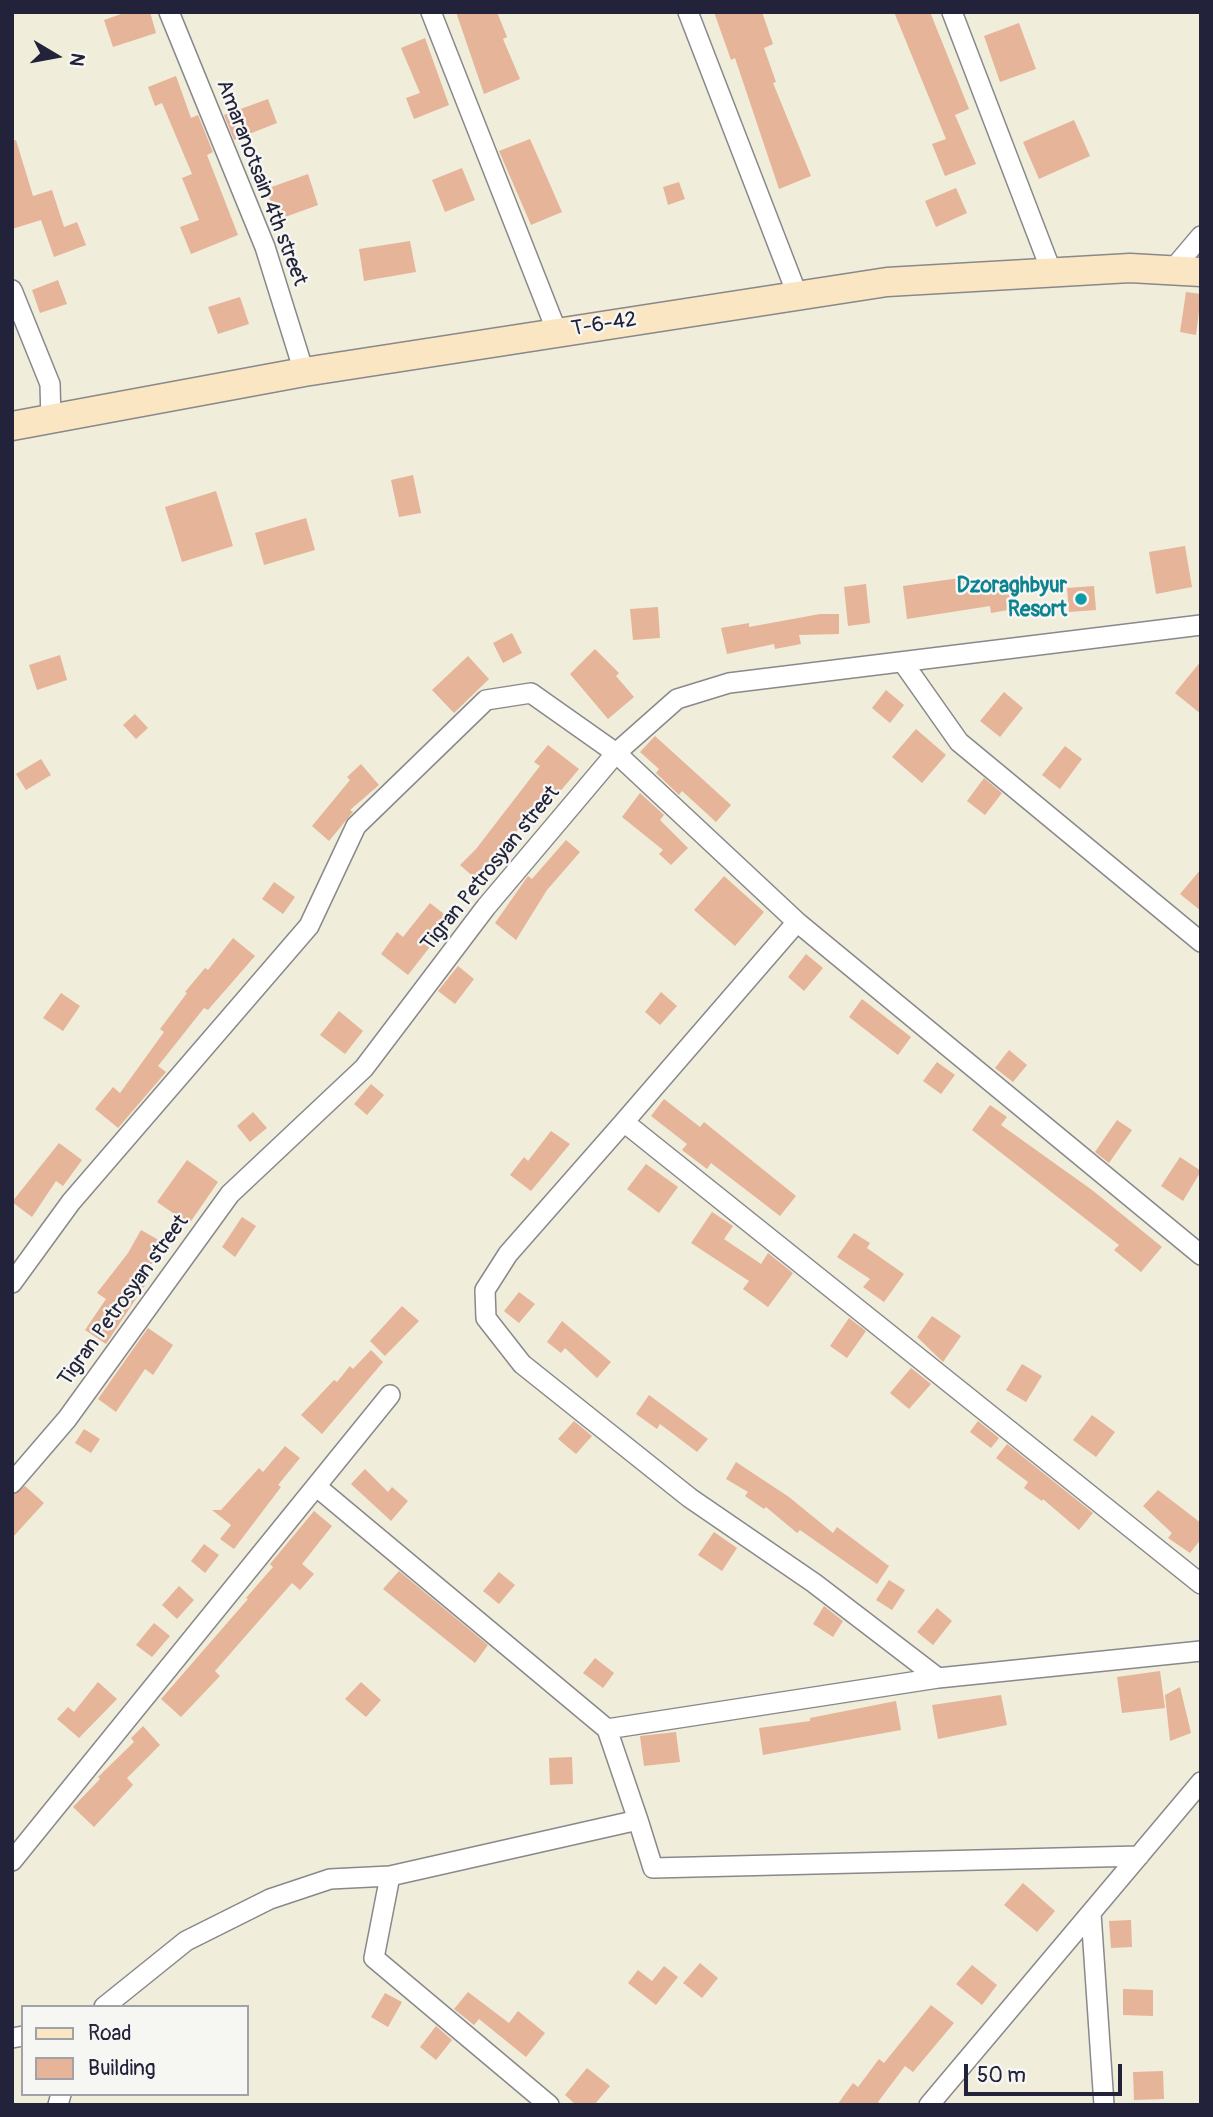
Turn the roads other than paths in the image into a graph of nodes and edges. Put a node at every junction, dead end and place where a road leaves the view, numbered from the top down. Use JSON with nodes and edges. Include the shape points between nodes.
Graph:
{"nodes":[{"id":1,"x":169,"y":12,"type":"edge"},
{"id":2,"x":431,"y":12,"type":"edge"},
{"id":3,"x":688,"y":12,"type":"edge"},
{"id":4,"x":952,"y":12,"type":"edge"},
{"id":5,"x":1201,"y":236,"type":"edge"},
{"id":6,"x":1187,"y":270,"type":"edge"},
{"id":7,"x":1052,"y":273,"type":"junction"},
{"id":8,"x":12,"y":290,"type":"edge"},
{"id":9,"x":797,"y":294,"type":"junction"},
{"id":10,"x":557,"y":332,"type":"junction"},
{"id":11,"x":304,"y":372,"type":"junction"},
{"id":12,"x":51,"y":420,"type":"junction"},
{"id":13,"x":12,"y":426,"type":"edge"},
{"id":14,"x":1201,"y":625,"type":"edge"},
{"id":15,"x":904,"y":664,"type":"junction"},
{"id":16,"x":616,"y":753,"type":"junction"},
{"id":17,"x":797,"y":922,"type":"junction"},
{"id":18,"x":1201,"y":942,"type":"edge"},
{"id":19,"x":624,"y":1122,"type":"junction"},
{"id":20,"x":1201,"y":1255,"type":"edge"},
{"id":21,"x":12,"y":1283,"type":"edge"},
{"id":22,"x":390,"y":1395,"type":"dead end"},
{"id":23,"x":12,"y":1483,"type":"edge"},
{"id":24,"x":317,"y":1487,"type":"junction"},
{"id":25,"x":1201,"y":1584,"type":"edge"},
{"id":26,"x":1201,"y":1651,"type":"edge"},
{"id":27,"x":937,"y":1678,"type":"junction"},
{"id":28,"x":607,"y":1728,"type":"junction"},
{"id":29,"x":1201,"y":1782,"type":"edge"},
{"id":30,"x":638,"y":1820,"type":"junction"},
{"id":31,"x":1139,"y":1856,"type":"junction"},
{"id":32,"x":12,"y":1861,"type":"edge"},
{"id":33,"x":390,"y":1876,"type":"junction"},
{"id":34,"x":1091,"y":1913,"type":"junction"},
{"id":35,"x":106,"y":2005,"type":"edge"},
{"id":36,"x":549,"y":2105,"type":"edge"},
{"id":37,"x":929,"y":2105,"type":"edge"},
{"id":38,"x":1104,"y":2105,"type":"edge"}],
"edges":[{"from":1,"to":11,"type":"street","name":"Amaranotsain 4th street","via":[[265,247]]},
{"from":2,"to":10,"type":"street"},
{"from":3,"to":9,"type":"street"},
{"from":4,"to":7,"type":"street"},
{"from":5,"to":6,"type":"street"},
{"from":6,"to":7,"type":"main road","name":"T-6-42"},
{"from":7,"to":9,"type":"main road","name":"T-6-42","via":[[887,282]]},
{"from":8,"to":12,"type":"street","via":[[50,384]]},
{"from":9,"to":10,"type":"main road","name":"T-6-42"},
{"from":10,"to":11,"type":"main road","name":"T-6-42"},
{"from":11,"to":12,"type":"main road","name":"T-6-42"},
{"from":12,"to":13,"type":"main road","name":"T-6-42"},
{"from":14,"to":15,"type":"street","name":"Tigran Petrosyan street"},
{"from":15,"to":16,"type":"street","name":"Tigran Petrosyan street","via":[[729,683],[677,699]]},
{"from":15,"to":18,"type":"street","via":[[959,742]]},
{"from":16,"to":17,"type":"street"},
{"from":16,"to":21,"type":"street","via":[[531,693],[486,701],[356,826],[309,926],[71,1202]]},
{"from":16,"to":23,"type":"street","name":"Tigran Petrosyan street","via":[[486,907],[364,1068],[230,1194],[67,1419]]},
{"from":17,"to":19,"type":"street"},
{"from":17,"to":20,"type":"street"},
{"from":19,"to":25,"type":"street"},
{"from":19,"to":27,"type":"street","via":[[508,1254],[485,1290],[486,1318],[522,1364],[690,1498],[814,1583]]},
{"from":22,"to":24,"type":"street"},
{"from":24,"to":28,"type":"street"},
{"from":24,"to":32,"type":"street"},
{"from":26,"to":27,"type":"street"},
{"from":27,"to":28,"type":"street"},
{"from":28,"to":30,"type":"street"},
{"from":29,"to":31,"type":"street"},
{"from":30,"to":31,"type":"street","via":[[653,1868]]},
{"from":30,"to":33,"type":"street"},
{"from":31,"to":34,"type":"street"},
{"from":33,"to":35,"type":"street","via":[[330,1879],[270,1899],[186,1941]]},
{"from":33,"to":36,"type":"street","via":[[374,1958]]},
{"from":34,"to":37,"type":"street"},
{"from":34,"to":38,"type":"street"}]}
